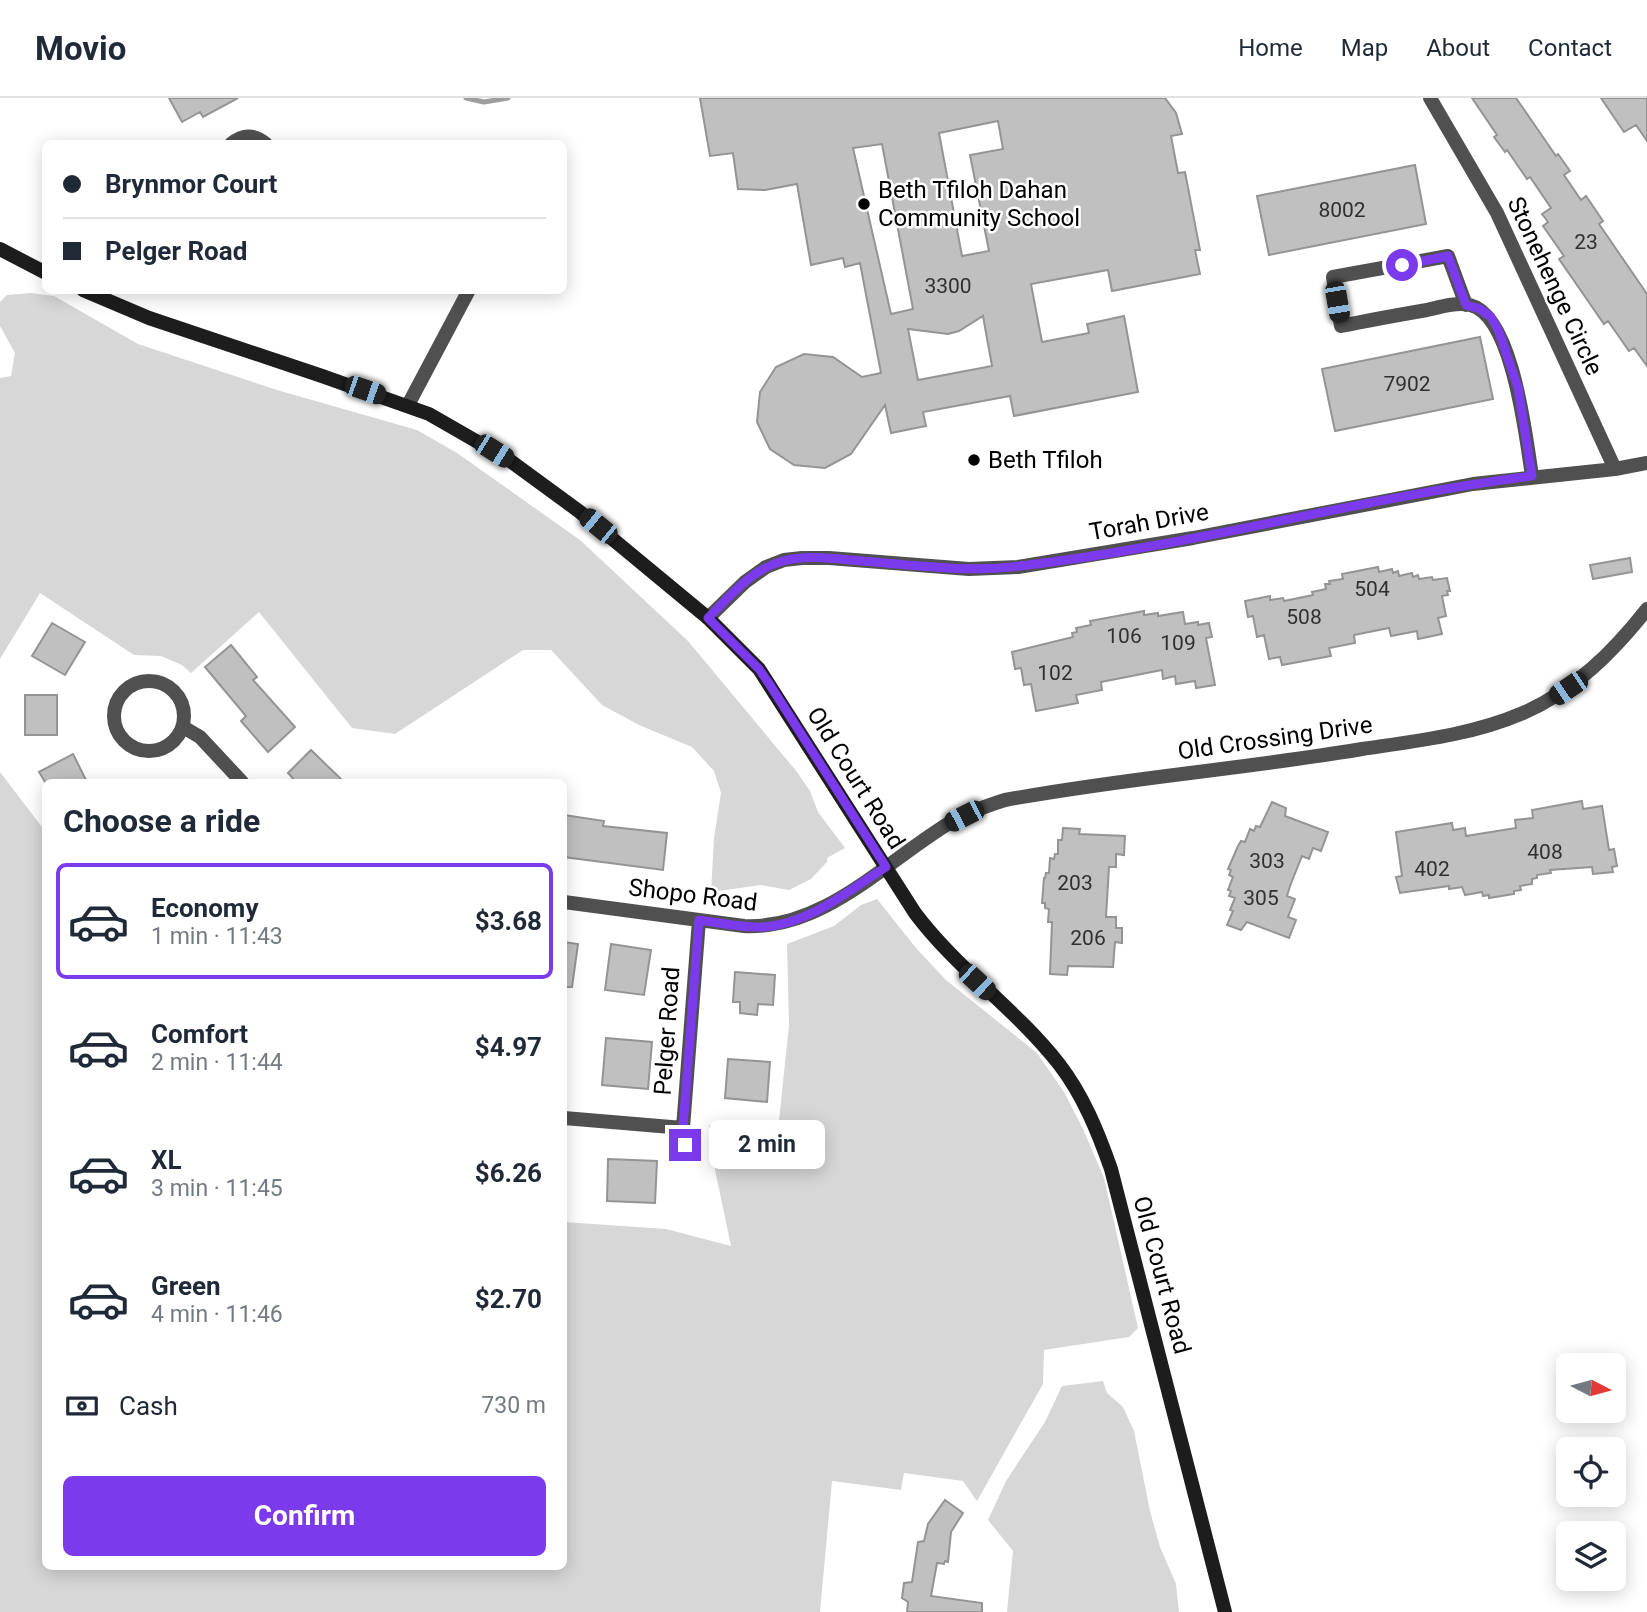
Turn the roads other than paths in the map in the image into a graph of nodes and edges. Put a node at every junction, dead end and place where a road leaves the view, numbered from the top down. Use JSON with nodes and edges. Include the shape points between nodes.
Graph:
{"nodes":[{"id":1,"x":1430,"y":98,"type":"edge"},
{"id":2,"x":237,"y":140,"type":"edge"},
{"id":3,"x":259,"y":140,"type":"edge"},
{"id":4,"x":0,"y":249,"type":"edge"},
{"id":5,"x":42,"y":270,"type":"edge"},
{"id":6,"x":93,"y":294,"type":"edge"},
{"id":7,"x":467,"y":294,"type":"edge"},
{"id":8,"x":1466,"y":305,"type":"junction"},
{"id":9,"x":408,"y":405,"type":"junction"},
{"id":10,"x":1647,"y":463,"type":"edge"},
{"id":11,"x":1615,"y":469,"type":"junction"},
{"id":12,"x":1532,"y":476,"type":"junction"},
{"id":13,"x":1647,"y":609,"type":"edge"},
{"id":14,"x":708,"y":618,"type":"junction"},
{"id":15,"x":183,"y":727,"type":"junction"},
{"id":16,"x":239,"y":779,"type":"edge"},
{"id":17,"x":886,"y":867,"type":"junction"},
{"id":18,"x":567,"y":902,"type":"edge"},
{"id":19,"x":699,"y":920,"type":"junction"},
{"id":20,"x":567,"y":1118,"type":"edge"},
{"id":21,"x":683,"y":1128,"type":"junction"},
{"id":22,"x":685,"y":1145,"type":"dead end"},
{"id":23,"x":1226,"y":1612,"type":"edge"}],
"edges":[{"from":1,"to":11,"type":"street","name":"Stonehenge Circle","via":[[1497,213]]},
{"from":2,"to":3,"type":"street","via":[[243,136]]},
{"from":4,"to":5,"type":"main road"},
{"from":6,"to":9,"type":"main road","name":"Old Court Road","via":[[173,327]]},
{"from":7,"to":9,"type":"street"},
{"from":8,"to":8,"type":"street","via":[[1341,326],[1333,277],[1448,256]]},
{"from":8,"to":12,"type":"street","via":[[1491,317],[1499,332],[1518,388]]},
{"from":9,"to":14,"type":"main road","name":"Old Court Road","via":[[452,425],[518,466]]},
{"from":10,"to":11,"type":"street"},
{"from":11,"to":12,"type":"street","name":"Torah Drive"},
{"from":12,"to":14,"type":"street","name":"Torah Drive","via":[[1018,567],[784,560],[745,582]]},
{"from":13,"to":17,"type":"street","name":"Old Crossing Drive","via":[[1582,678],[1523,713],[1487,726],[1341,753],[1005,800],[951,823]]},
{"from":14,"to":17,"type":"main road","name":"Old Court Road","via":[[759,669]]},
{"from":15,"to":15,"type":"street","via":[[167,747],[137,750],[118,733],[115,708],[130,687],[144,681],[159,682],[182,702]]},
{"from":15,"to":16,"type":"street","via":[[200,737]]},
{"from":17,"to":19,"type":"street","name":"Shopo Road","via":[[824,908],[782,924],[762,927]]},
{"from":17,"to":23,"type":"main road","name":"Old Court Road","via":[[934,938],[1034,1034],[1084,1103],[1111,1169]]},
{"from":18,"to":19,"type":"street","name":"Shopo Road"},
{"from":19,"to":21,"type":"street","name":"Pelger Road"},
{"from":20,"to":21,"type":"street"},
{"from":21,"to":22,"type":"street","name":"Pelger Road"}]}
